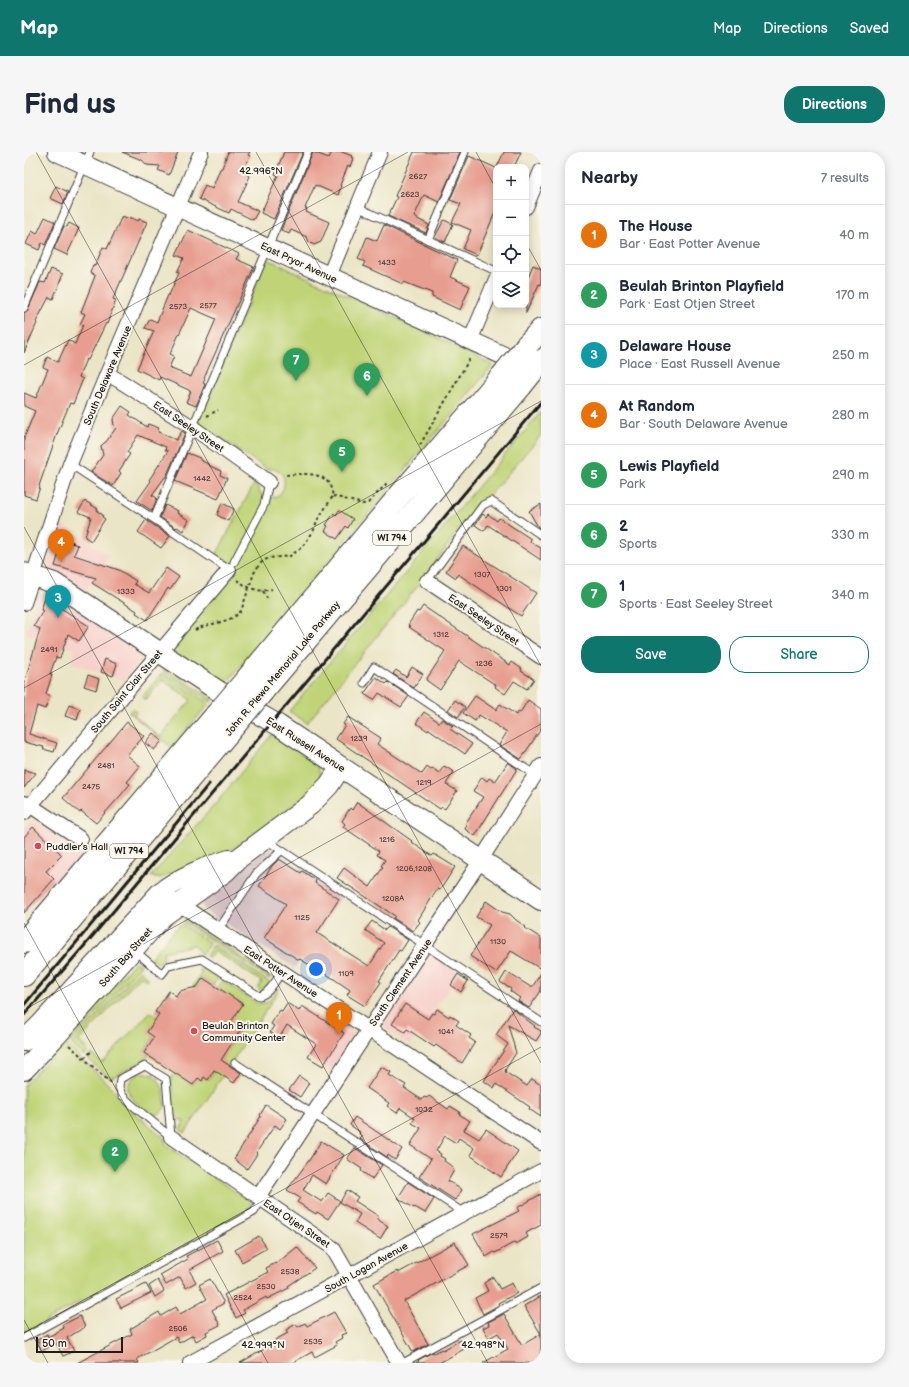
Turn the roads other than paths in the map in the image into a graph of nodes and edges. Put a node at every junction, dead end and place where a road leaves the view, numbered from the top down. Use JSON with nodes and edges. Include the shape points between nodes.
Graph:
{"nodes":[{"id":1,"x":58,"y":152,"type":"edge"},
{"id":2,"x":201,"y":152,"type":"edge"},
{"id":3,"x":308,"y":152,"type":"edge"},
{"id":4,"x":380,"y":152,"type":"edge"},
{"id":5,"x":465,"y":152,"type":"edge"},
{"id":6,"x":88,"y":158,"type":"edge"},
{"id":7,"x":541,"y":171,"type":"edge"},
{"id":8,"x":529,"y":200,"type":"edge"},
{"id":9,"x":178,"y":206,"type":"junction"},
{"id":10,"x":357,"y":207,"type":"junction"},
{"id":11,"x":428,"y":240,"type":"junction"},
{"id":12,"x":267,"y":248,"type":"junction"},
{"id":13,"x":493,"y":270,"type":"edge"},
{"id":14,"x":329,"y":276,"type":"junction"},
{"id":15,"x":493,"y":287,"type":"edge"},
{"id":16,"x":24,"y":308,"type":"edge"},
{"id":17,"x":541,"y":330,"type":"edge"},
{"id":18,"x":470,"y":350,"type":"junction"},
{"id":19,"x":534,"y":354,"type":"edge"},
{"id":20,"x":541,"y":373,"type":"edge"},
{"id":21,"x":107,"y":374,"type":"junction"},
{"id":22,"x":198,"y":423,"type":"junction"},
{"id":23,"x":70,"y":464,"type":"junction"},
{"id":24,"x":269,"y":482,"type":"joint"},
{"id":25,"x":154,"y":519,"type":"junction"},
{"id":26,"x":541,"y":535,"type":"edge"},
{"id":27,"x":231,"y":566,"type":"junction"},
{"id":28,"x":28,"y":574,"type":"edge"},
{"id":29,"x":428,"y":581,"type":"joint"},
{"id":30,"x":24,"y":603,"type":"edge"},
{"id":31,"x":159,"y":652,"type":"junction"},
{"id":32,"x":541,"y":657,"type":"edge"},
{"id":33,"x":364,"y":683,"type":"dead end"},
{"id":34,"x":225,"y":721,"type":"junction"},
{"id":35,"x":341,"y":767,"type":"junction"},
{"id":36,"x":539,"y":773,"type":"edge"},
{"id":37,"x":26,"y":807,"type":"edge"},
{"id":38,"x":81,"y":838,"type":"dead end"},
{"id":39,"x":264,"y":839,"type":"junction"},
{"id":40,"x":281,"y":851,"type":"junction"},
{"id":41,"x":239,"y":858,"type":"junction"},
{"id":42,"x":480,"y":860,"type":"junction"},
{"id":43,"x":161,"y":892,"type":"junction"},
{"id":44,"x":541,"y":900,"type":"edge"},
{"id":45,"x":179,"y":903,"type":"junction"},
{"id":46,"x":218,"y":930,"type":"junction"},
{"id":47,"x":24,"y":942,"type":"edge"},
{"id":48,"x":425,"y":944,"type":"junction"},
{"id":49,"x":132,"y":949,"type":"junction"},
{"id":50,"x":282,"y":972,"type":"junction"},
{"id":51,"x":24,"y":975,"type":"edge"},
{"id":52,"x":541,"y":1022,"type":"edge"},
{"id":53,"x":368,"y":1029,"type":"junction"},
{"id":54,"x":56,"y":1035,"type":"junction"},
{"id":55,"x":24,"y":1041,"type":"edge"},
{"id":56,"x":235,"y":1063,"type":"dead end"},
{"id":57,"x":24,"y":1070,"type":"edge"},
{"id":58,"x":313,"y":1114,"type":"junction"},
{"id":59,"x":171,"y":1137,"type":"junction"},
{"id":60,"x":541,"y":1143,"type":"edge"},
{"id":61,"x":541,"y":1171,"type":"edge"},
{"id":62,"x":260,"y":1198,"type":"junction"},
{"id":63,"x":464,"y":1213,"type":"junction"},
{"id":64,"x":350,"y":1276,"type":"junction"},
{"id":65,"x":541,"y":1288,"type":"edge"},
{"id":66,"x":24,"y":1338,"type":"edge"},
{"id":67,"x":190,"y":1363,"type":"edge"},
{"id":68,"x":399,"y":1363,"type":"edge"},
{"id":69,"x":403,"y":1363,"type":"edge"}],
"edges":[{"from":1,"to":6,"type":"street","name":"East Pryor Avenue"},
{"from":2,"to":9,"type":"street","name":"South Delaware Avenue"},
{"from":3,"to":12,"type":"lane"},
{"from":4,"to":10,"type":"street"},
{"from":5,"to":11,"type":"lane"},
{"from":6,"to":9,"type":"street","name":"East Pryor Avenue"},
{"from":6,"to":16,"type":"lane"},
{"from":7,"to":8,"type":"street"},
{"from":9,"to":12,"type":"street","name":"East Pryor Avenue"},
{"from":9,"to":21,"type":"street","name":"South Delaware Avenue"},
{"from":10,"to":11,"type":"lane"},
{"from":10,"to":14,"type":"street"},
{"from":11,"to":13,"type":"lane"},
{"from":12,"to":14,"type":"street","name":"East Pryor Avenue"},
{"from":12,"to":22,"type":"lane"},
{"from":14,"to":18,"type":"street","name":"East Pryor Avenue"},
{"from":15,"to":18,"type":"street"},
{"from":17,"to":19,"type":"main road","name":"John R. Plewa Memorial Lake Parkway","number":"WI 794"},
{"from":18,"to":20,"type":"street","name":"East Pryor Avenue"},
{"from":19,"to":34,"type":"main road","name":"John R. Plewa Memorial Lake Parkway","number":"WI 794","bridge":true},
{"from":21,"to":22,"type":"street","name":"East Seeley Street"},
{"from":21,"to":23,"type":"street","name":"South Delaware Avenue"},
{"from":22,"to":24,"type":"street","name":"East Seeley Street"},
{"from":22,"to":25,"type":"lane"},
{"from":23,"to":25,"type":"lane"},
{"from":23,"to":28,"type":"street","name":"South Delaware Avenue"},
{"from":24,"to":27,"type":"lane","via":[[264,505]]},
{"from":25,"to":27,"type":"lane"},
{"from":26,"to":29,"type":"lane","via":[[491,501],[482,505]]},
{"from":27,"to":31,"type":"street","name":"South Saint Clair Street"},
{"from":28,"to":30,"type":"street","name":"South Delaware Avenue"},
{"from":28,"to":31,"type":"main road","name":"East Russell Avenue","via":[[54,583]]},
{"from":29,"to":32,"type":"street","name":"East Seeley Street"},
{"from":31,"to":35,"type":"main road","name":"East Russell Avenue"},
{"from":31,"to":37,"type":"street","name":"South Saint Clair Street"},
{"from":33,"to":36,"type":"lane","via":[[374,667]]},
{"from":34,"to":47,"type":"main road","name":"John R. Plewa Memorial Lake Parkway","number":"WI 794"},
{"from":34,"to":51,"type":"main road","name":"John R. Plewa Memorial Lake Parkway","number":"WI 794"},
{"from":35,"to":39,"type":"main road","name":"South Bay Street","via":[[329,785],[310,805]]},
{"from":35,"to":42,"type":"main road","name":"East Russell Avenue"},
{"from":36,"to":42,"type":"street","name":"South Clement Avenue"},
{"from":37,"to":38,"type":"street"},
{"from":39,"to":40,"type":"lane"},
{"from":39,"to":41,"type":"main road","name":"South Bay Street"},
{"from":40,"to":46,"type":"lane","via":[[256,874]]},
{"from":40,"to":48,"type":"lane"},
{"from":41,"to":43,"type":"main road","name":"South Bay Street","via":[[220,862],[182,879]]},
{"from":41,"to":45,"type":"main road","name":"South Bay Street","via":[[226,871]]},
{"from":42,"to":44,"type":"main road","name":"East Russell Avenue"},
{"from":42,"to":48,"type":"street","name":"South Clement Avenue"},
{"from":43,"to":45,"type":"street","name":"East Potter Avenue"},
{"from":43,"to":54,"type":"main road","name":"South Bay Street"},
{"from":45,"to":46,"type":"street","name":"East Potter Avenue"},
{"from":45,"to":49,"type":"main road","name":"South Bay Street"},
{"from":46,"to":50,"type":"street","name":"East Potter Avenue"},
{"from":48,"to":52,"type":"lane"},
{"from":48,"to":53,"type":"street","name":"South Clement Avenue"},
{"from":49,"to":50,"type":"lane","via":[[162,974],[168,966],[202,959],[259,996],[267,992]]},
{"from":49,"to":54,"type":"main road","name":"South Bay Street"},
{"from":50,"to":53,"type":"street","name":"East Potter Avenue"},
{"from":53,"to":58,"type":"street","name":"South Clement Avenue"},
{"from":53,"to":60,"type":"street","name":"East Potter Avenue"},
{"from":54,"to":55,"type":"main road","name":"South Bay Street"},
{"from":54,"to":57,"type":"main road","name":"South Bay Street"},
{"from":56,"to":58,"type":"lane"},
{"from":58,"to":62,"type":"street","name":"South Clement Avenue"},
{"from":58,"to":63,"type":"lane"},
{"from":59,"to":59,"type":"lane","via":[[166,1079],[146,1066],[120,1079],[118,1087],[122,1095]]},
{"from":59,"to":62,"type":"street","name":"East Otjen Street"},
{"from":61,"to":63,"type":"street","name":"South Logan Avenue"},
{"from":62,"to":64,"type":"street","name":"East Otjen Street","via":[[333,1248]]},
{"from":62,"to":66,"type":"lane","via":[[254,1212]]},
{"from":63,"to":64,"type":"street","name":"South Logan Avenue"},
{"from":64,"to":67,"type":"street","name":"South Logan Avenue"},
{"from":64,"to":68,"type":"street","name":"East Otjen Street"},
{"from":65,"to":69,"type":"lane"}]}
